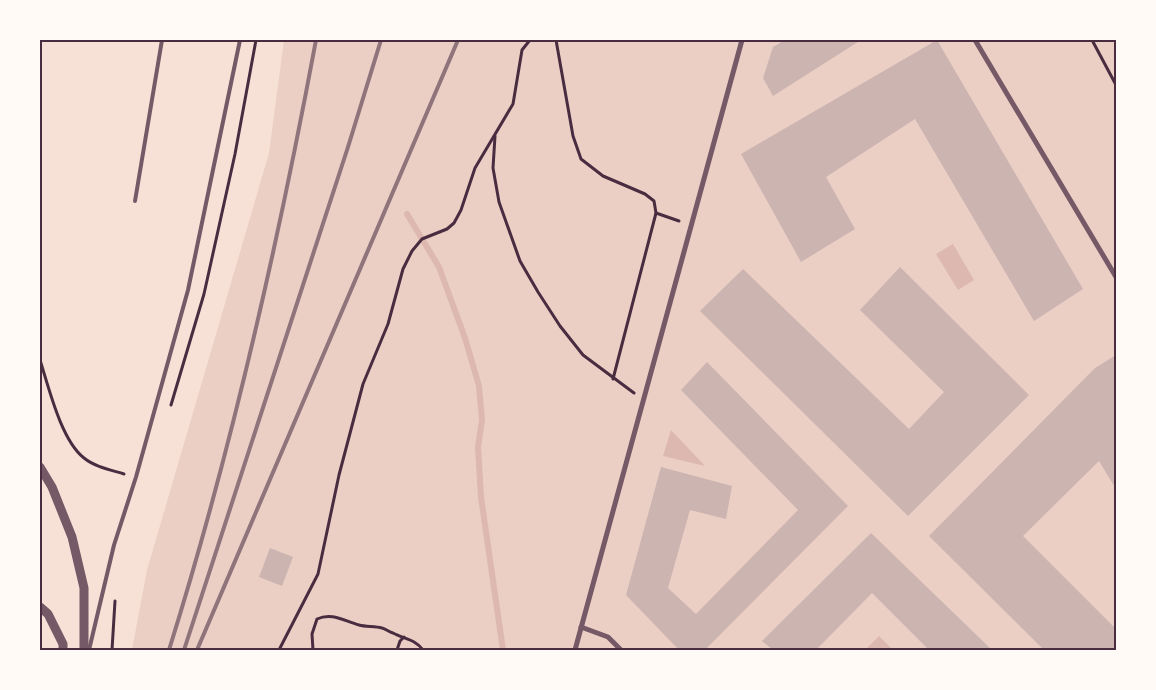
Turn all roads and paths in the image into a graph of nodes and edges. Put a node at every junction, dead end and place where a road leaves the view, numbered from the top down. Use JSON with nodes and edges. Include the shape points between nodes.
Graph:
{"nodes":[{"id":1,"x":162,"y":40,"type":"edge"},
{"id":2,"x":240,"y":40,"type":"edge"},
{"id":3,"x":530,"y":40,"type":"edge"},
{"id":4,"x":556,"y":40,"type":"edge"},
{"id":5,"x":742,"y":40,"type":"edge"},
{"id":6,"x":975,"y":40,"type":"edge"},
{"id":7,"x":1092,"y":40,"type":"edge"},
{"id":8,"x":1116,"y":85,"type":"edge"},
{"id":9,"x":495,"y":135,"type":"junction"},
{"id":10,"x":135,"y":201,"type":"dead end"},
{"id":11,"x":656,"y":213,"type":"junction"},
{"id":12,"x":692,"y":225,"type":"junction"},
{"id":13,"x":1116,"y":277,"type":"edge"},
{"id":14,"x":40,"y":360,"type":"edge"},
{"id":15,"x":613,"y":379,"type":"junction"},
{"id":16,"x":644,"y":398,"type":"junction"},
{"id":17,"x":40,"y":467,"type":"edge"},
{"id":18,"x":127,"y":475,"type":"dead end"},
{"id":19,"x":116,"y":596,"type":"dead end"},
{"id":20,"x":40,"y":607,"type":"edge"},
{"id":21,"x":581,"y":627,"type":"junction"},
{"id":22,"x":404,"y":637,"type":"junction"},
{"id":23,"x":63,"y":650,"type":"edge"},
{"id":24,"x":84,"y":650,"type":"edge"},
{"id":25,"x":89,"y":650,"type":"edge"},
{"id":26,"x":112,"y":650,"type":"edge"},
{"id":27,"x":279,"y":650,"type":"edge"},
{"id":28,"x":313,"y":650,"type":"edge"},
{"id":29,"x":397,"y":650,"type":"edge"},
{"id":30,"x":423,"y":650,"type":"edge"},
{"id":31,"x":575,"y":650,"type":"edge"},
{"id":32,"x":621,"y":650,"type":"edge"}],
"edges":[{"from":1,"to":10,"type":"lane"},
{"from":2,"to":25,"type":"lane","via":[[188,290],[114,545]]},
{"from":3,"to":9,"type":"path","via":[[522,50],[514,104]]},
{"from":4,"to":11,"type":"path","via":[[573,136],[581,159],[603,176],[645,194],[654,201]]},
{"from":5,"to":12,"type":"street"},
{"from":6,"to":13,"type":"street"},
{"from":7,"to":8,"type":"path"},
{"from":9,"to":15,"type":"path","via":[[493,168],[499,202],[520,261],[560,326],[583,355]]},
{"from":9,"to":27,"type":"path","via":[[475,168],[462,210],[454,223],[422,239],[403,269],[388,324],[363,384],[318,574]]},
{"from":11,"to":12,"type":"path"},
{"from":11,"to":15,"type":"path"},
{"from":12,"to":16,"type":"street"},
{"from":14,"to":18,"type":"path","via":[[57,413],[74,448],[85,459]]},
{"from":15,"to":16,"type":"path"},
{"from":16,"to":21,"type":"street"},
{"from":17,"to":24,"type":"street","via":[[52,487],[72,537],[84,588]]},
{"from":19,"to":26,"type":"path"},
{"from":20,"to":23,"type":"street","via":[[48,614]]},
{"from":21,"to":31,"type":"street"},
{"from":21,"to":32,"type":"street","via":[[608,637]]},
{"from":22,"to":28,"type":"path","via":[[382,628],[328,616],[317,619],[312,634]]},
{"from":22,"to":29,"type":"path"},
{"from":22,"to":30,"type":"path"}]}
